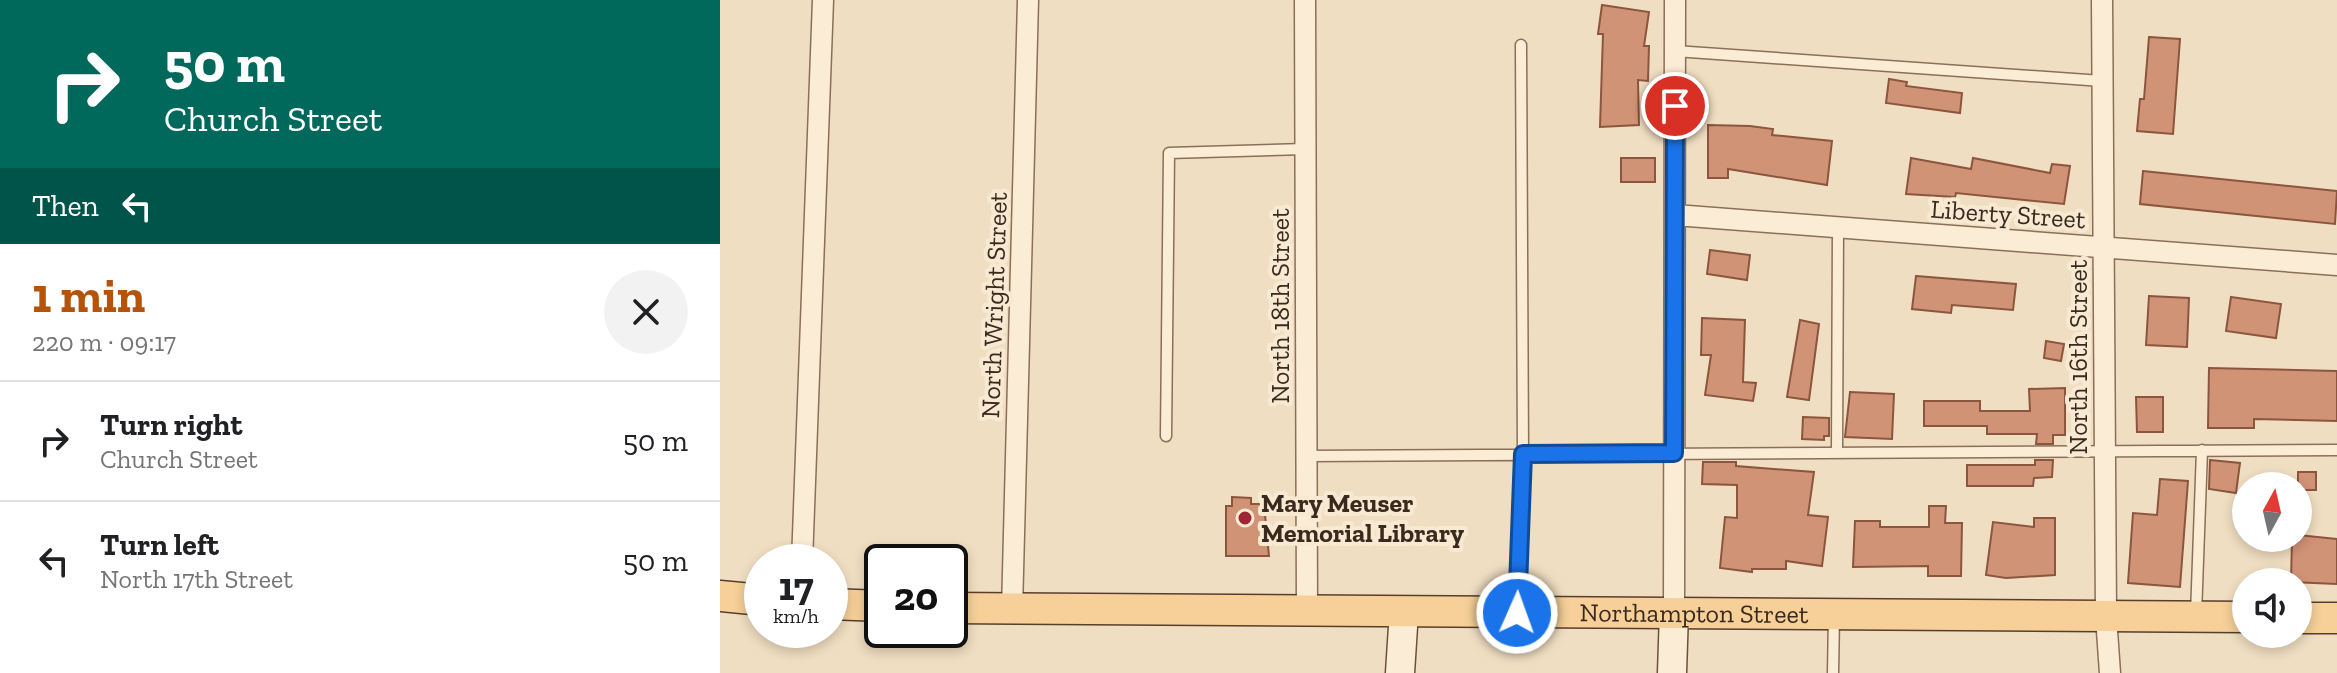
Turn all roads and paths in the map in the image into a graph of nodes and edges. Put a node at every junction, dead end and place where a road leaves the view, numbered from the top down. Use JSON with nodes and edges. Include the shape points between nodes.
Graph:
{"nodes":[{"id":1,"x":823,"y":0,"type":"edge"},
{"id":2,"x":1028,"y":0,"type":"edge"},
{"id":3,"x":1305,"y":0,"type":"edge"},
{"id":4,"x":1675,"y":0,"type":"edge"},
{"id":5,"x":2102,"y":0,"type":"edge"},
{"id":6,"x":1521,"y":45,"type":"dead end"},
{"id":7,"x":1675,"y":51,"type":"junction"},
{"id":8,"x":2102,"y":81,"type":"junction"},
{"id":9,"x":1305,"y":149,"type":"junction"},
{"id":10,"x":1675,"y":215,"type":"junction"},
{"id":11,"x":1838,"y":228,"type":"junction"},
{"id":12,"x":2103,"y":248,"type":"junction"},
{"id":13,"x":2337,"y":265,"type":"edge"},
{"id":14,"x":1166,"y":436,"type":"dead end"},
{"id":15,"x":2202,"y":450,"type":"junction"},
{"id":16,"x":2337,"y":450,"type":"edge"},
{"id":17,"x":2105,"y":451,"type":"junction"},
{"id":18,"x":1674,"y":453,"type":"junction"},
{"id":19,"x":1837,"y":453,"type":"junction"},
{"id":20,"x":1523,"y":454,"type":"junction"},
{"id":21,"x":1306,"y":456,"type":"junction"},
{"id":22,"x":803,"y":544,"type":"edge"},
{"id":23,"x":720,"y":596,"type":"edge"},
{"id":24,"x":744,"y":598,"type":"edge"},
{"id":25,"x":968,"y":609,"type":"edge"},
{"id":26,"x":1012,"y":610,"type":"junction"},
{"id":27,"x":1307,"y":611,"type":"junction"},
{"id":28,"x":1404,"y":611,"type":"junction"},
{"id":29,"x":1674,"y":612,"type":"junction"},
{"id":30,"x":1517,"y":613,"type":"junction"},
{"id":31,"x":1834,"y":614,"type":"junction"},
{"id":32,"x":2106,"y":617,"type":"junction"},
{"id":33,"x":2196,"y":617,"type":"junction"},
{"id":34,"x":2232,"y":617,"type":"edge"},
{"id":35,"x":2312,"y":618,"type":"edge"},
{"id":36,"x":2337,"y":618,"type":"edge"},
{"id":37,"x":1400,"y":673,"type":"edge"},
{"id":38,"x":1672,"y":673,"type":"edge"},
{"id":39,"x":1833,"y":673,"type":"edge"},
{"id":40,"x":2110,"y":673,"type":"edge"}],
"edges":[{"from":1,"to":22,"type":"street"},
{"from":2,"to":26,"type":"street","name":"North Wright Street"},
{"from":3,"to":9,"type":"street","name":"North 18th Street"},
{"from":4,"to":7,"type":"street"},
{"from":5,"to":8,"type":"street","name":"North 16th Street"},
{"from":6,"to":20,"type":"lane"},
{"from":7,"to":8,"type":"lane"},
{"from":7,"to":10,"type":"street"},
{"from":8,"to":12,"type":"street","name":"North 16th Street"},
{"from":9,"to":14,"type":"lane","via":[[1169,153]]},
{"from":9,"to":21,"type":"street","name":"North 18th Street"},
{"from":10,"to":11,"type":"street","name":"Liberty Street"},
{"from":10,"to":18,"type":"street"},
{"from":11,"to":12,"type":"street","name":"Liberty Street"},
{"from":11,"to":19,"type":"lane"},
{"from":12,"to":13,"type":"street","name":"Liberty Street"},
{"from":12,"to":17,"type":"street","name":"North 16th Street"},
{"from":15,"to":16,"type":"lane"},
{"from":15,"to":17,"type":"lane"},
{"from":15,"to":33,"type":"lane"},
{"from":17,"to":19,"type":"lane"},
{"from":17,"to":32,"type":"street","name":"North 16th Street"},
{"from":18,"to":19,"type":"lane"},
{"from":18,"to":20,"type":"lane"},
{"from":18,"to":29,"type":"street"},
{"from":20,"to":21,"type":"lane"},
{"from":20,"to":30,"type":"lane"},
{"from":21,"to":27,"type":"street","name":"North 18th Street"},
{"from":23,"to":24,"type":"main road"},
{"from":25,"to":26,"type":"main road","name":"Northampton Street"},
{"from":26,"to":27,"type":"main road","name":"Northampton Street"},
{"from":27,"to":28,"type":"main road","name":"Northampton Street"},
{"from":28,"to":30,"type":"main road","name":"Northampton Street"},
{"from":28,"to":37,"type":"street"},
{"from":29,"to":30,"type":"main road","name":"Northampton Street"},
{"from":29,"to":31,"type":"main road","name":"Northampton Street"},
{"from":29,"to":38,"type":"street"},
{"from":31,"to":32,"type":"main road","name":"Northampton Street"},
{"from":31,"to":39,"type":"lane"},
{"from":32,"to":33,"type":"main road","name":"Northampton Street"},
{"from":32,"to":40,"type":"street","name":"North 16th Street"},
{"from":33,"to":34,"type":"main road","name":"Northampton Street"},
{"from":35,"to":36,"type":"main road"}]}
